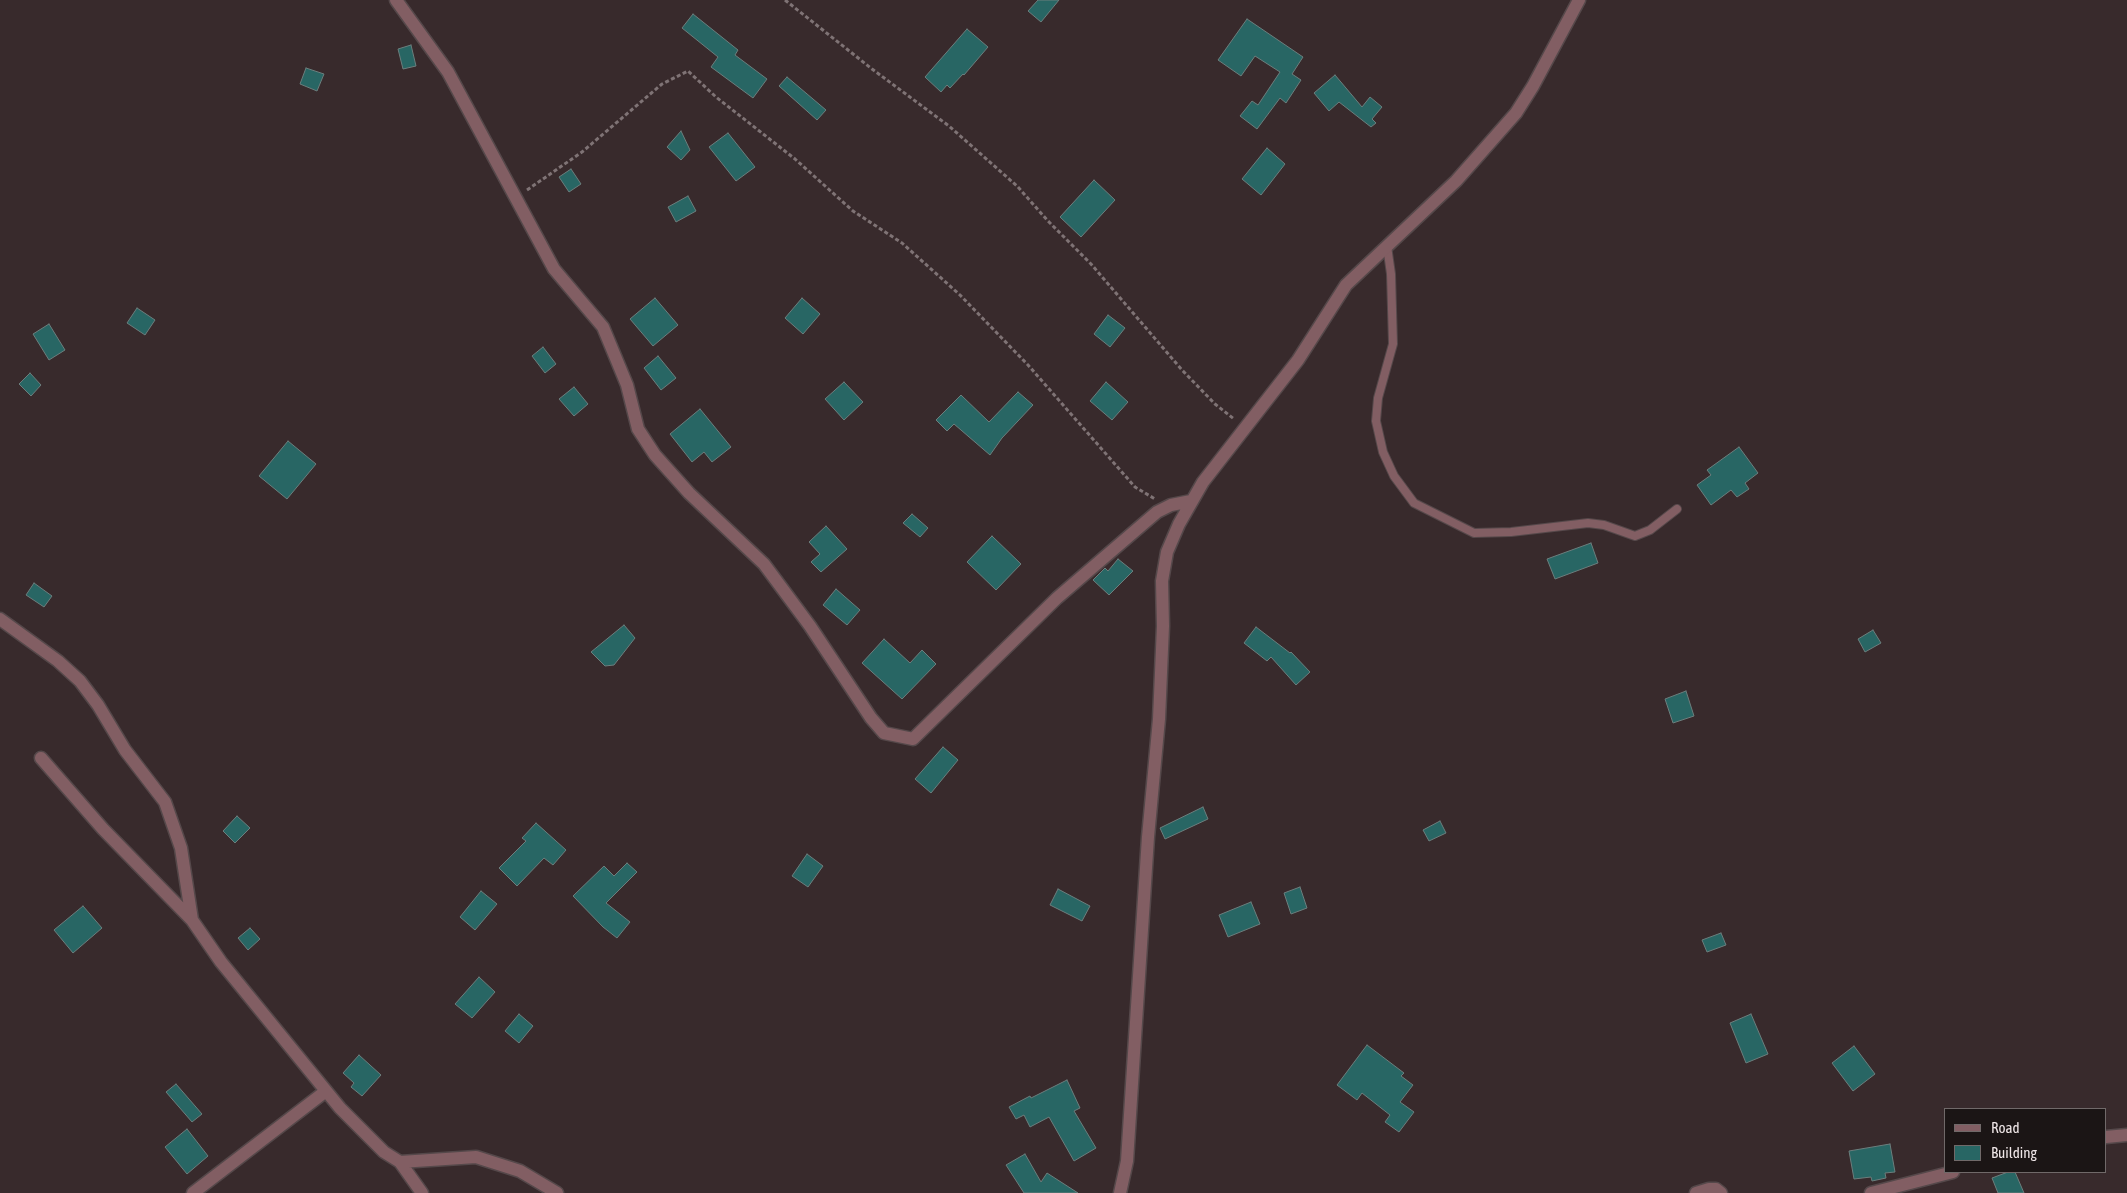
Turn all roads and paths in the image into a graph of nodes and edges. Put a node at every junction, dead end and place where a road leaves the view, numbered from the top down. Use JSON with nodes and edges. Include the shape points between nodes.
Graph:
{"nodes":[{"id":1,"x":396,"y":0,"type":"edge"},
{"id":2,"x":785,"y":0,"type":"edge"},
{"id":3,"x":1579,"y":0,"type":"edge"},
{"id":4,"x":523,"y":192,"type":"dead end"},
{"id":5,"x":1387,"y":246,"type":"junction"},
{"id":6,"x":1245,"y":427,"type":"junction"},
{"id":7,"x":1191,"y":501,"type":"junction"},
{"id":8,"x":1171,"y":505,"type":"junction"},
{"id":9,"x":1677,"y":509,"type":"dead end"},
{"id":10,"x":0,"y":619,"type":"edge"},
{"id":11,"x":41,"y":758,"type":"dead end"},
{"id":12,"x":192,"y":920,"type":"junction"},
{"id":13,"x":326,"y":1091,"type":"junction"},
{"id":14,"x":2127,"y":1135,"type":"edge"},
{"id":15,"x":2107,"y":1137,"type":"edge"},
{"id":16,"x":400,"y":1162,"type":"junction"},
{"id":17,"x":1949,"y":1173,"type":"edge"},
{"id":18,"x":193,"y":1193,"type":"edge"},
{"id":19,"x":422,"y":1193,"type":"edge"},
{"id":20,"x":557,"y":1193,"type":"edge"},
{"id":21,"x":1120,"y":1193,"type":"edge"},
{"id":22,"x":1696,"y":1193,"type":"edge"},
{"id":23,"x":1721,"y":1193,"type":"edge"},
{"id":24,"x":1871,"y":1193,"type":"edge"}],
"edges":[{"from":1,"to":8,"type":"street","via":[[448,72],[554,269],[606,332],[627,385],[638,429],[655,455],[689,493],[764,564],[810,626],[870,718],[884,733],[913,740],[1057,598],[1158,512]]},
{"from":2,"to":6,"type":"path","via":[[949,126],[998,169],[1092,264],[1182,370],[1208,397]]},
{"from":3,"to":5,"type":"street","via":[[1516,113],[1456,180]]},
{"from":4,"to":8,"type":"path","via":[[582,152],[662,84],[688,72],[853,211],[902,243],[953,288],[1028,365],[1135,487]]},
{"from":5,"to":6,"type":"street","via":[[1346,285],[1298,360]]},
{"from":5,"to":9,"type":"lane","via":[[1393,344],[1378,398],[1376,421],[1383,452],[1394,476],[1414,503],[1474,533],[1588,523],[1635,536],[1650,530]]},
{"from":6,"to":7,"type":"street"},
{"from":7,"to":8,"type":"street"},
{"from":7,"to":21,"type":"street","via":[[1167,552],[1162,582],[1159,719],[1127,1160]]},
{"from":10,"to":12,"type":"street","via":[[80,681],[125,750],[165,802],[181,848]]},
{"from":11,"to":12,"type":"street","via":[[103,829]]},
{"from":12,"to":13,"type":"street","via":[[221,962]]},
{"from":13,"to":16,"type":"street","via":[[384,1152]]},
{"from":13,"to":18,"type":"street"},
{"from":14,"to":15,"type":"street"},
{"from":16,"to":19,"type":"street"},
{"from":16,"to":20,"type":"street","via":[[476,1157],[520,1171]]},
{"from":17,"to":24,"type":"street"},
{"from":22,"to":23,"type":"street","via":[[1709,1189]]}]}
